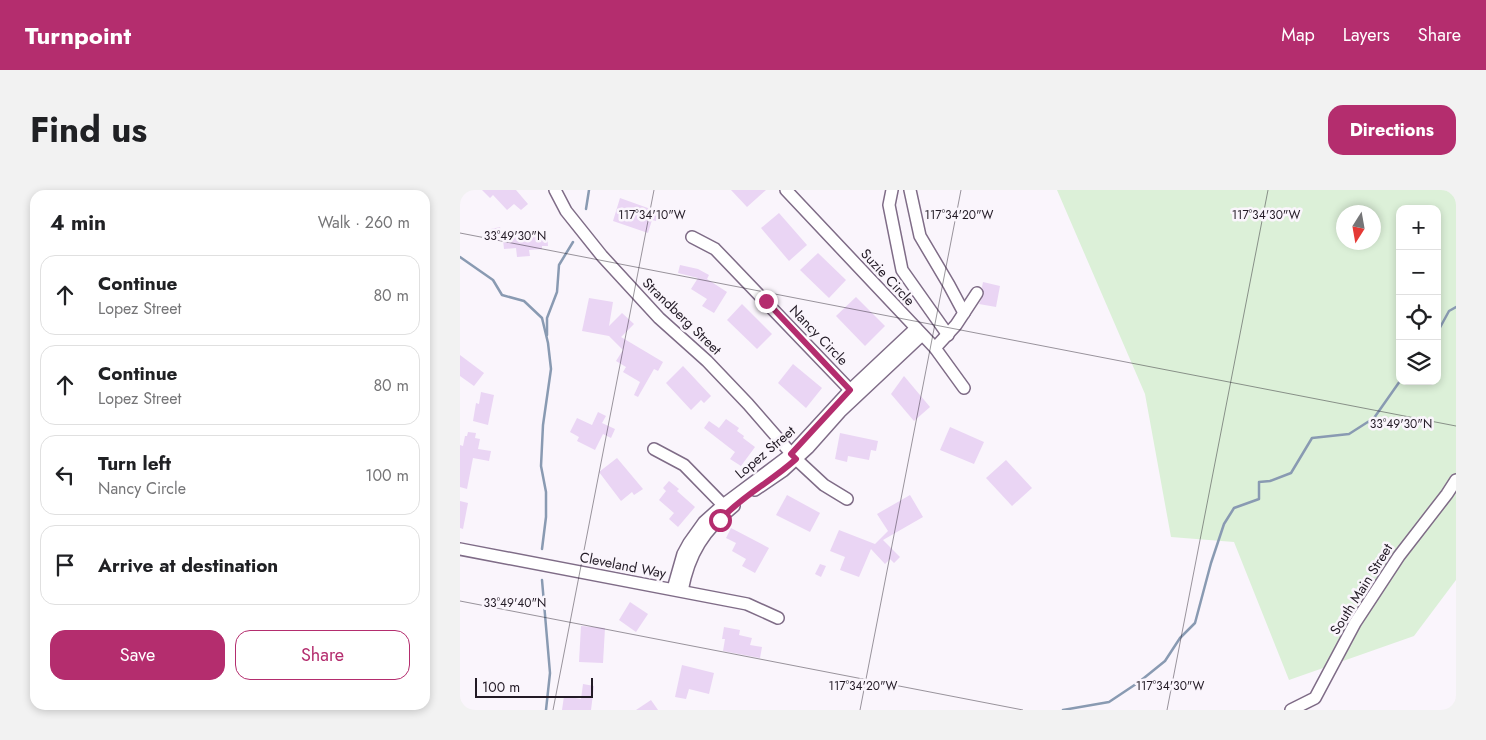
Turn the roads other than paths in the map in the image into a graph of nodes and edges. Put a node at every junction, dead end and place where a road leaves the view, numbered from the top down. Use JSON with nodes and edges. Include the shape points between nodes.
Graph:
{"nodes":[{"id":1,"x":555,"y":190,"type":"edge"},
{"id":2,"x":786,"y":190,"type":"edge"},
{"id":3,"x":892,"y":190,"type":"edge"},
{"id":4,"x":910,"y":190,"type":"edge"},
{"id":5,"x":692,"y":238,"type":"dead end"},
{"id":6,"x":977,"y":293,"type":"dead end"},
{"id":7,"x":964,"y":314,"type":"junction"},
{"id":8,"x":919,"y":332,"type":"junction"},
{"id":9,"x":948,"y":335,"type":"junction"},
{"id":10,"x":935,"y":348,"type":"junction"},
{"id":11,"x":964,"y":388,"type":"dead end"},
{"id":12,"x":853,"y":393,"type":"junction"},
{"id":13,"x":654,"y":449,"type":"dead end"},
{"id":14,"x":793,"y":457,"type":"junction"},
{"id":15,"x":1456,"y":480,"type":"edge"},
{"id":16,"x":847,"y":499,"type":"dead end"},
{"id":17,"x":726,"y":508,"type":"junction"},
{"id":18,"x":460,"y":549,"type":"edge"},
{"id":19,"x":678,"y":590,"type":"junction"},
{"id":20,"x":778,"y":618,"type":"dead end"},
{"id":21,"x":1291,"y":710,"type":"edge"}],
"edges":[{"from":1,"to":14,"type":"street","name":"Strandberg Street","via":[[566,211],[602,256],[659,318],[707,360]]},
{"from":2,"to":8,"type":"street","name":"Suzie Circle"},
{"from":3,"to":9,"type":"street","via":[[889,205],[902,270]]},
{"from":4,"to":7,"type":"street","via":[[920,236]]},
{"from":5,"to":12,"type":"street","name":"Nancy Circle","via":[[715,249]]},
{"from":6,"to":7,"type":"street"},
{"from":7,"to":9,"type":"street"},
{"from":8,"to":10,"type":"street","name":"Suzie Circle"},
{"from":8,"to":12,"type":"street","name":"Lopez Street"},
{"from":9,"to":10,"type":"street"},
{"from":10,"to":11,"type":"street","name":"Suzie Circle"},
{"from":12,"to":14,"type":"street","name":"Lopez Street","via":[[819,437]]},
{"from":13,"to":17,"type":"street","via":[[684,465]]},
{"from":14,"to":16,"type":"street","name":"Strandberg Street","via":[[824,485]]},
{"from":14,"to":17,"type":"street","name":"Lopez Street","via":[[783,471]]},
{"from":15,"to":21,"type":"street","name":"South Main Street","via":[[1399,556],[1355,623],[1315,698]]},
{"from":17,"to":19,"type":"street","name":"Lopez Street","via":[[698,544]]},
{"from":18,"to":19,"type":"street","name":"Cleveland Way"},
{"from":19,"to":20,"type":"street","name":"Cleveland Way","via":[[747,604]]}]}
